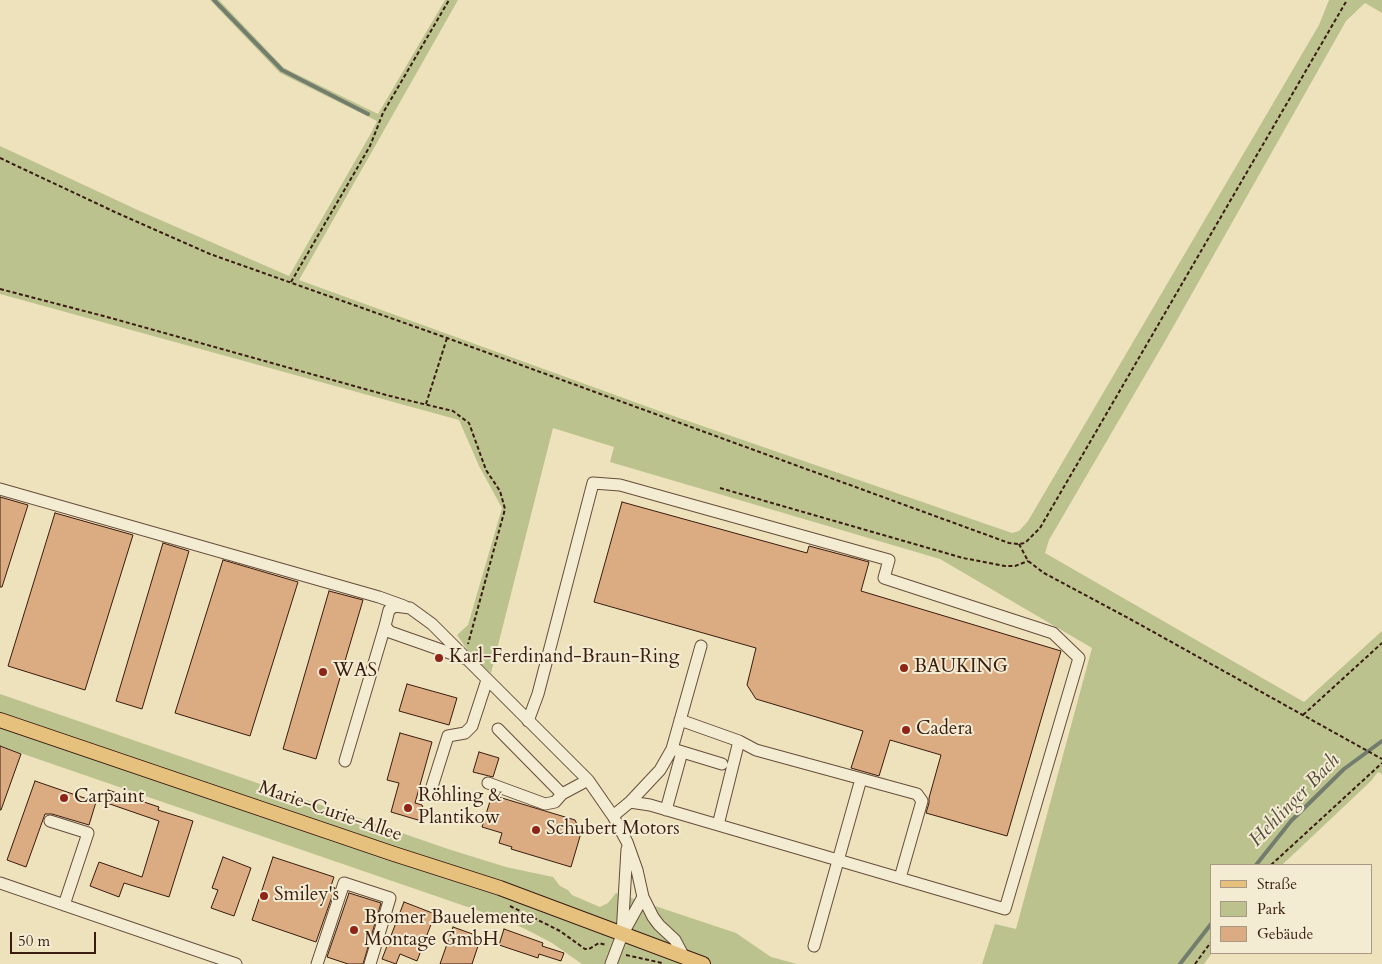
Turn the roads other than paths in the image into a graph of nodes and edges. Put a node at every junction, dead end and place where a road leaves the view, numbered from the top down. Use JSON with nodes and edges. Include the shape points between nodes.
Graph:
{"nodes":[{"id":1,"x":0,"y":489,"type":"edge"},
{"id":2,"x":410,"y":608,"type":"junction"},
{"id":3,"x":385,"y":626,"type":"junction"},
{"id":4,"x":701,"y":646,"type":"dead end"},
{"id":5,"x":464,"y":658,"type":"junction"},
{"id":6,"x":487,"y":680,"type":"junction"},
{"id":7,"x":0,"y":720,"type":"edge"},
{"id":8,"x":680,"y":720,"type":"junction"},
{"id":9,"x":528,"y":721,"type":"junction"},
{"id":10,"x":498,"y":729,"type":"dead end"},
{"id":11,"x":739,"y":741,"type":"junction"},
{"id":12,"x":677,"y":750,"type":"junction"},
{"id":13,"x":344,"y":761,"type":"dead end"},
{"id":14,"x":722,"y":764,"type":"dead end"},
{"id":15,"x":861,"y":779,"type":"junction"},
{"id":16,"x":588,"y":780,"type":"junction"},
{"id":17,"x":488,"y":783,"type":"dead end"},
{"id":18,"x":430,"y":793,"type":"dead end"},
{"id":19,"x":562,"y":794,"type":"junction"},
{"id":20,"x":630,"y":802,"type":"junction"},
{"id":21,"x":666,"y":810,"type":"junction"},
{"id":22,"x":613,"y":816,"type":"junction"},
{"id":23,"x":50,"y":820,"type":"dead end"},
{"id":24,"x":718,"y":825,"type":"junction"},
{"id":25,"x":627,"y":842,"type":"junction"},
{"id":26,"x":838,"y":860,"type":"junction"},
{"id":27,"x":900,"y":878,"type":"junction"},
{"id":28,"x":0,"y":884,"type":"edge"},
{"id":29,"x":643,"y":898,"type":"junction"},
{"id":30,"x":64,"y":905,"type":"junction"},
{"id":31,"x":622,"y":935,"type":"junction"},
{"id":32,"x":814,"y":946,"type":"dead end"},
{"id":33,"x":684,"y":957,"type":"junction"},
{"id":34,"x":236,"y":964,"type":"edge"},
{"id":35,"x":317,"y":964,"type":"edge"},
{"id":36,"x":370,"y":964,"type":"edge"},
{"id":37,"x":611,"y":964,"type":"edge"},
{"id":38,"x":702,"y":964,"type":"edge"}],
"edges":[{"from":1,"to":2,"type":"street","via":[[379,596]]},
{"from":2,"to":3,"type":"street","via":[[395,606],[389,610]]},
{"from":2,"to":5,"type":"street","via":[[432,624]]},
{"from":3,"to":5,"type":"street","via":[[390,632]]},
{"from":3,"to":13,"type":"street"},
{"from":4,"to":8,"type":"street"},
{"from":5,"to":6,"type":"street"},
{"from":6,"to":9,"type":"street"},
{"from":6,"to":18,"type":"street","via":[[472,726],[465,733],[448,736]]},
{"from":7,"to":31,"type":"main road","name":"Marie-Curie-Allee","via":[[500,888]]},
{"from":8,"to":11,"type":"street"},
{"from":8,"to":12,"type":"street"},
{"from":9,"to":16,"type":"street"},
{"from":9,"to":27,"type":"street","via":[[538,694],[593,483],[620,485],[889,560],[884,578],[1053,633],[1079,658],[1005,909]]},
{"from":10,"to":19,"type":"street"},
{"from":11,"to":15,"type":"street","via":[[756,750]]},
{"from":11,"to":24,"type":"street"},
{"from":12,"to":14,"type":"street"},
{"from":12,"to":20,"type":"street"},
{"from":12,"to":21,"type":"street"},
{"from":15,"to":26,"type":"street"},
{"from":15,"to":27,"type":"street","via":[[917,794],[922,801]]},
{"from":16,"to":19,"type":"street"},
{"from":16,"to":22,"type":"street"},
{"from":17,"to":19,"type":"street","via":[[545,804],[555,802]]},
{"from":20,"to":21,"type":"street"},
{"from":20,"to":22,"type":"street"},
{"from":21,"to":24,"type":"street"},
{"from":22,"to":25,"type":"street"},
{"from":23,"to":30,"type":"street","via":[[88,833]]},
{"from":24,"to":26,"type":"street"},
{"from":25,"to":29,"type":"street"},
{"from":25,"to":31,"type":"street"},
{"from":26,"to":27,"type":"street"},
{"from":26,"to":32,"type":"street"},
{"from":28,"to":30,"type":"street"},
{"from":29,"to":31,"type":"street"},
{"from":29,"to":33,"type":"street","via":[[653,917],[675,940]]},
{"from":30,"to":34,"type":"street"},
{"from":31,"to":33,"type":"main road","name":"Marie-Curie-Allee"},
{"from":31,"to":37,"type":"street"},
{"from":33,"to":38,"type":"main road","name":"Marie-Curie-Allee"},
{"from":35,"to":36,"type":"street","via":[[344,883],[390,898]]}]}
